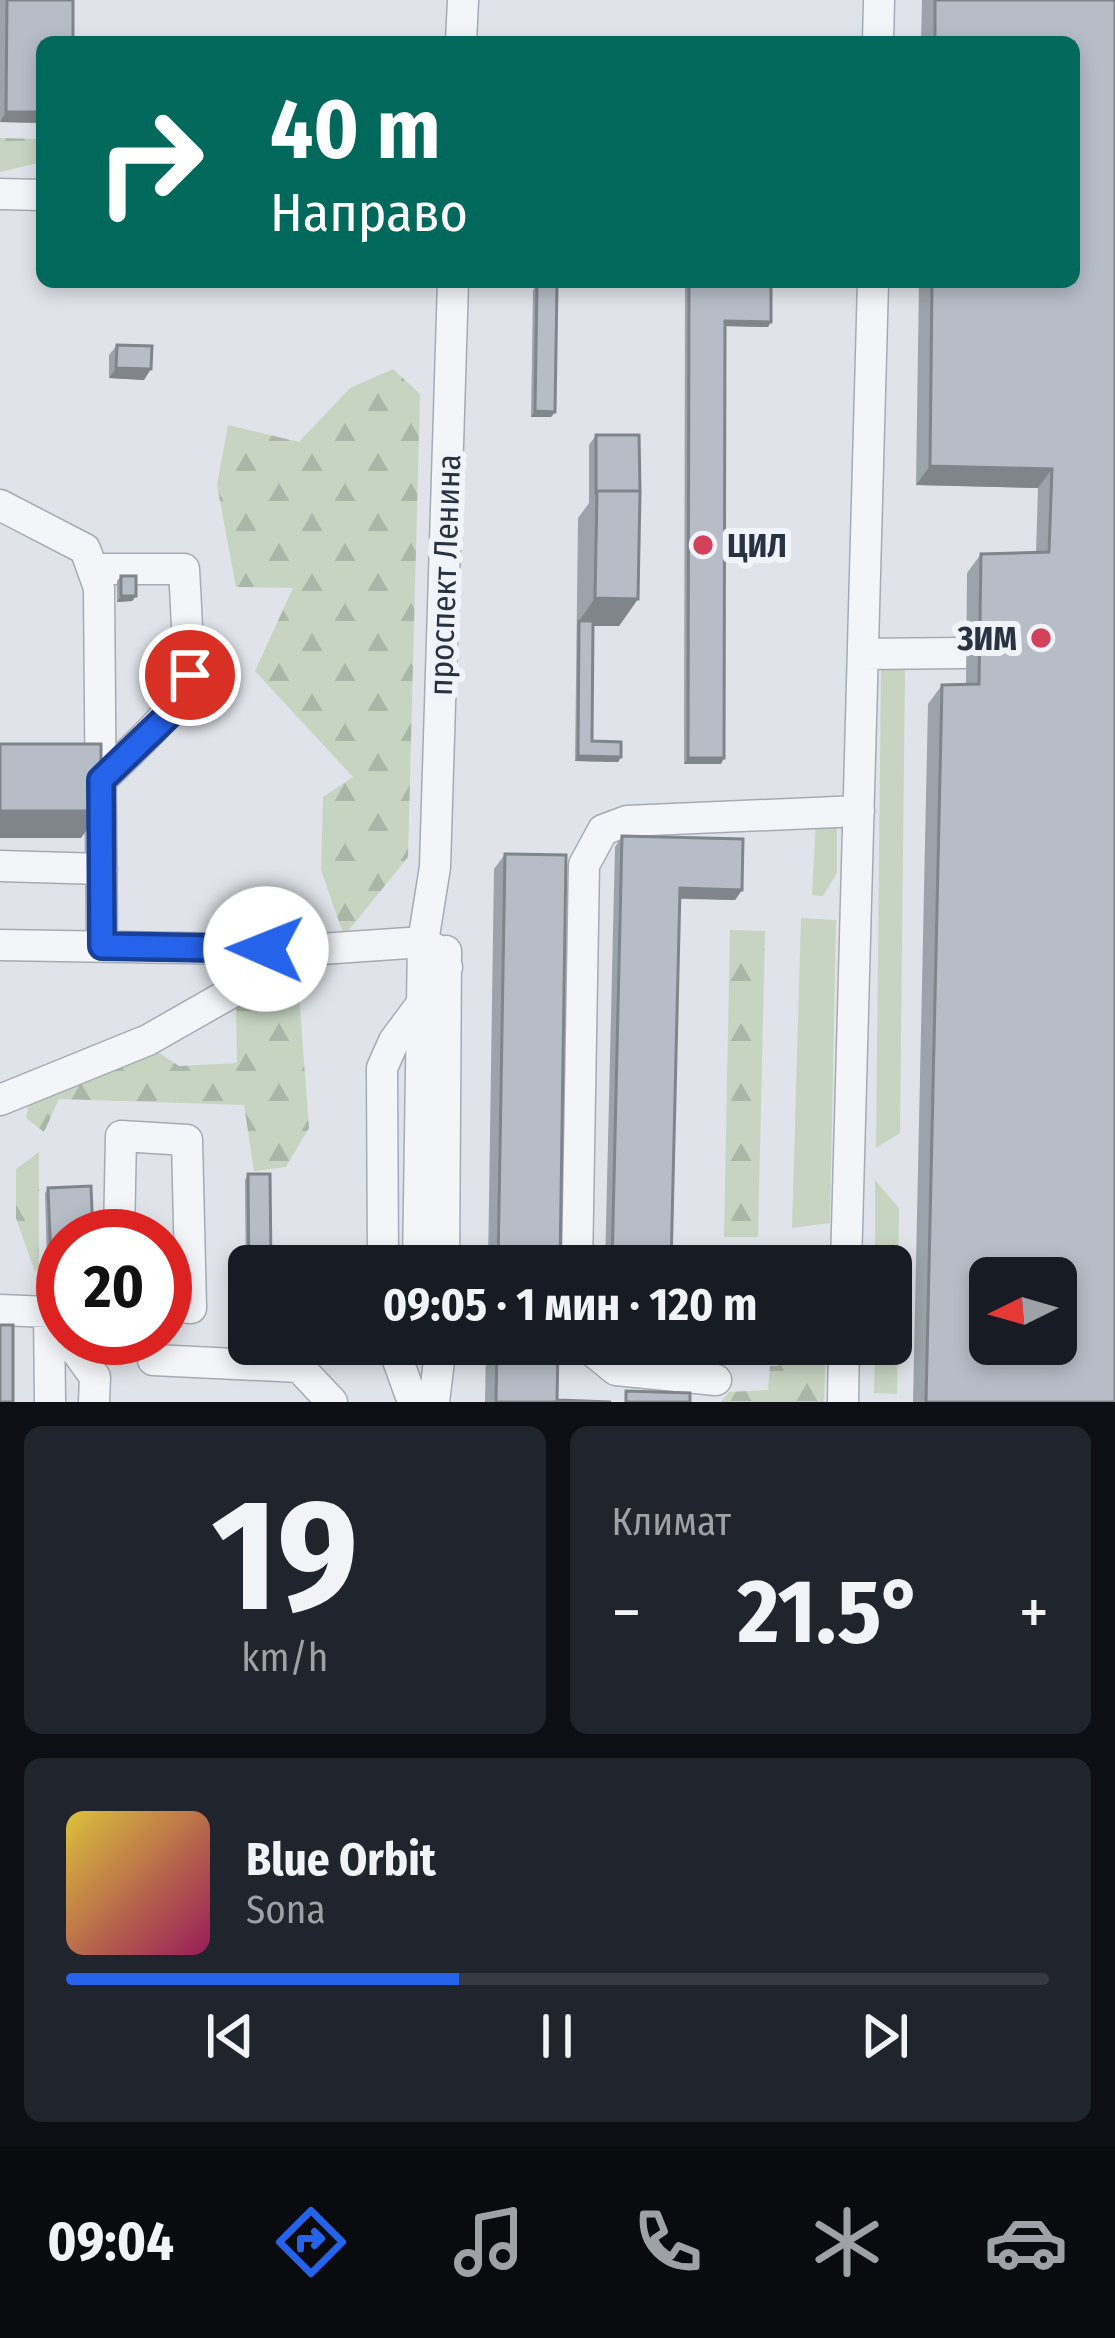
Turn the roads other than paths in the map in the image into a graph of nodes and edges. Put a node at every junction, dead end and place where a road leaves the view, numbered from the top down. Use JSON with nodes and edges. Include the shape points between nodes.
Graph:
{"nodes":[{"id":1,"x":463,"y":0,"type":"edge"},
{"id":2,"x":879,"y":0,"type":"edge"},
{"id":3,"x":461,"y":36,"type":"edge"},
{"id":4,"x":878,"y":36,"type":"edge"},
{"id":5,"x":0,"y":194,"type":"edge"},
{"id":6,"x":36,"y":195,"type":"edge"},
{"id":7,"x":454,"y":288,"type":"edge"},
{"id":8,"x":873,"y":288,"type":"edge"},
{"id":9,"x":0,"y":505,"type":"edge"},
{"id":10,"x":93,"y":569,"type":"junction"},
{"id":11,"x":963,"y":653,"type":"dead end"},
{"id":12,"x":863,"y":654,"type":"junction"},
{"id":13,"x":101,"y":780,"type":"junction"},
{"id":14,"x":859,"y":811,"type":"junction"},
{"id":15,"x":0,"y":866,"type":"edge"},
{"id":16,"x":436,"y":867,"type":"junction"},
{"id":17,"x":102,"y":869,"type":"junction"},
{"id":18,"x":423,"y":941,"type":"junction"},
{"id":19,"x":0,"y":945,"type":"edge"},
{"id":20,"x":102,"y":946,"type":"junction"},
{"id":21,"x":306,"y":950,"type":"junction"},
{"id":22,"x":447,"y":967,"type":"junction"},
{"id":23,"x":417,"y":1018,"type":"junction"},
{"id":24,"x":446,"y":1050,"type":"junction"},
{"id":25,"x":0,"y":1100,"type":"edge"},
{"id":26,"x":120,"y":1209,"type":"edge"},
{"id":27,"x":189,"y":1209,"type":"edge"},
{"id":28,"x":383,"y":1245,"type":"edge"},
{"id":29,"x":418,"y":1245,"type":"edge"},
{"id":30,"x":444,"y":1245,"type":"edge"},
{"id":31,"x":577,"y":1245,"type":"edge"},
{"id":32,"x":847,"y":1245,"type":"edge"},
{"id":33,"x":0,"y":1310,"type":"edge"},
{"id":34,"x":36,"y":1321,"type":"edge"},
{"id":35,"x":192,"y":1356,"type":"edge"},
{"id":36,"x":55,"y":1365,"type":"edge"},
{"id":37,"x":86,"y":1365,"type":"edge"},
{"id":38,"x":400,"y":1365,"type":"edge"},
{"id":39,"x":425,"y":1365,"type":"edge"},
{"id":40,"x":437,"y":1365,"type":"edge"},
{"id":41,"x":610,"y":1365,"type":"edge"},
{"id":42,"x":844,"y":1365,"type":"edge"},
{"id":43,"x":716,"y":1380,"type":"dead end"},
{"id":44,"x":50,"y":1402,"type":"edge"},
{"id":45,"x":94,"y":1402,"type":"edge"},
{"id":46,"x":332,"y":1402,"type":"edge"},
{"id":47,"x":413,"y":1402,"type":"edge"},
{"id":48,"x":430,"y":1402,"type":"edge"},
{"id":49,"x":843,"y":1402,"type":"edge"}],
"edges":[{"from":1,"to":3,"type":"street"},
{"from":2,"to":4,"type":"street"},
{"from":5,"to":6,"type":"street"},
{"from":7,"to":16,"type":"street","name":"проспект Ленина"},
{"from":8,"to":12,"type":"street"},
{"from":9,"to":10,"type":"street","via":[[86,550]]},
{"from":10,"to":13,"type":"street","via":[[100,588]]},
{"from":10,"to":13,"type":"street","via":[[184,568],[190,675],[178,706]]},
{"from":11,"to":12,"type":"street"},
{"from":12,"to":14,"type":"street"},
{"from":13,"to":17,"type":"street"},
{"from":14,"to":31,"type":"street","via":[[627,821],[603,830],[584,865]]},
{"from":14,"to":32,"type":"street"},
{"from":15,"to":17,"type":"street"},
{"from":16,"to":18,"type":"street","name":"проспект Ленина"},
{"from":16,"to":22,"type":"street","name":"проспект Ленина"},
{"from":17,"to":20,"type":"street"},
{"from":18,"to":21,"type":"street"},
{"from":18,"to":22,"type":"street"},
{"from":18,"to":23,"type":"street","name":"проспект Ленина"},
{"from":19,"to":20,"type":"street"},
{"from":20,"to":21,"type":"street"},
{"from":21,"to":25,"type":"street","via":[[148,1040]]},
{"from":22,"to":24,"type":"street","name":"проспект Ленина"},
{"from":23,"to":24,"type":"street"},
{"from":23,"to":28,"type":"street","via":[[382,1068]]},
{"from":23,"to":29,"type":"street","name":"проспект Ленина"},
{"from":24,"to":30,"type":"street","name":"проспект Ленина"},
{"from":26,"to":27,"type":"street","via":[[121,1136],[187,1140]]},
{"from":33,"to":34,"type":"street"},
{"from":35,"to":46,"type":"street","via":[[298,1367]]},
{"from":36,"to":44,"type":"street"},
{"from":37,"to":45,"type":"street"},
{"from":38,"to":47,"type":"street"},
{"from":39,"to":48,"type":"street"},
{"from":40,"to":48,"type":"street"},
{"from":41,"to":43,"type":"street"},
{"from":42,"to":49,"type":"street"}]}
